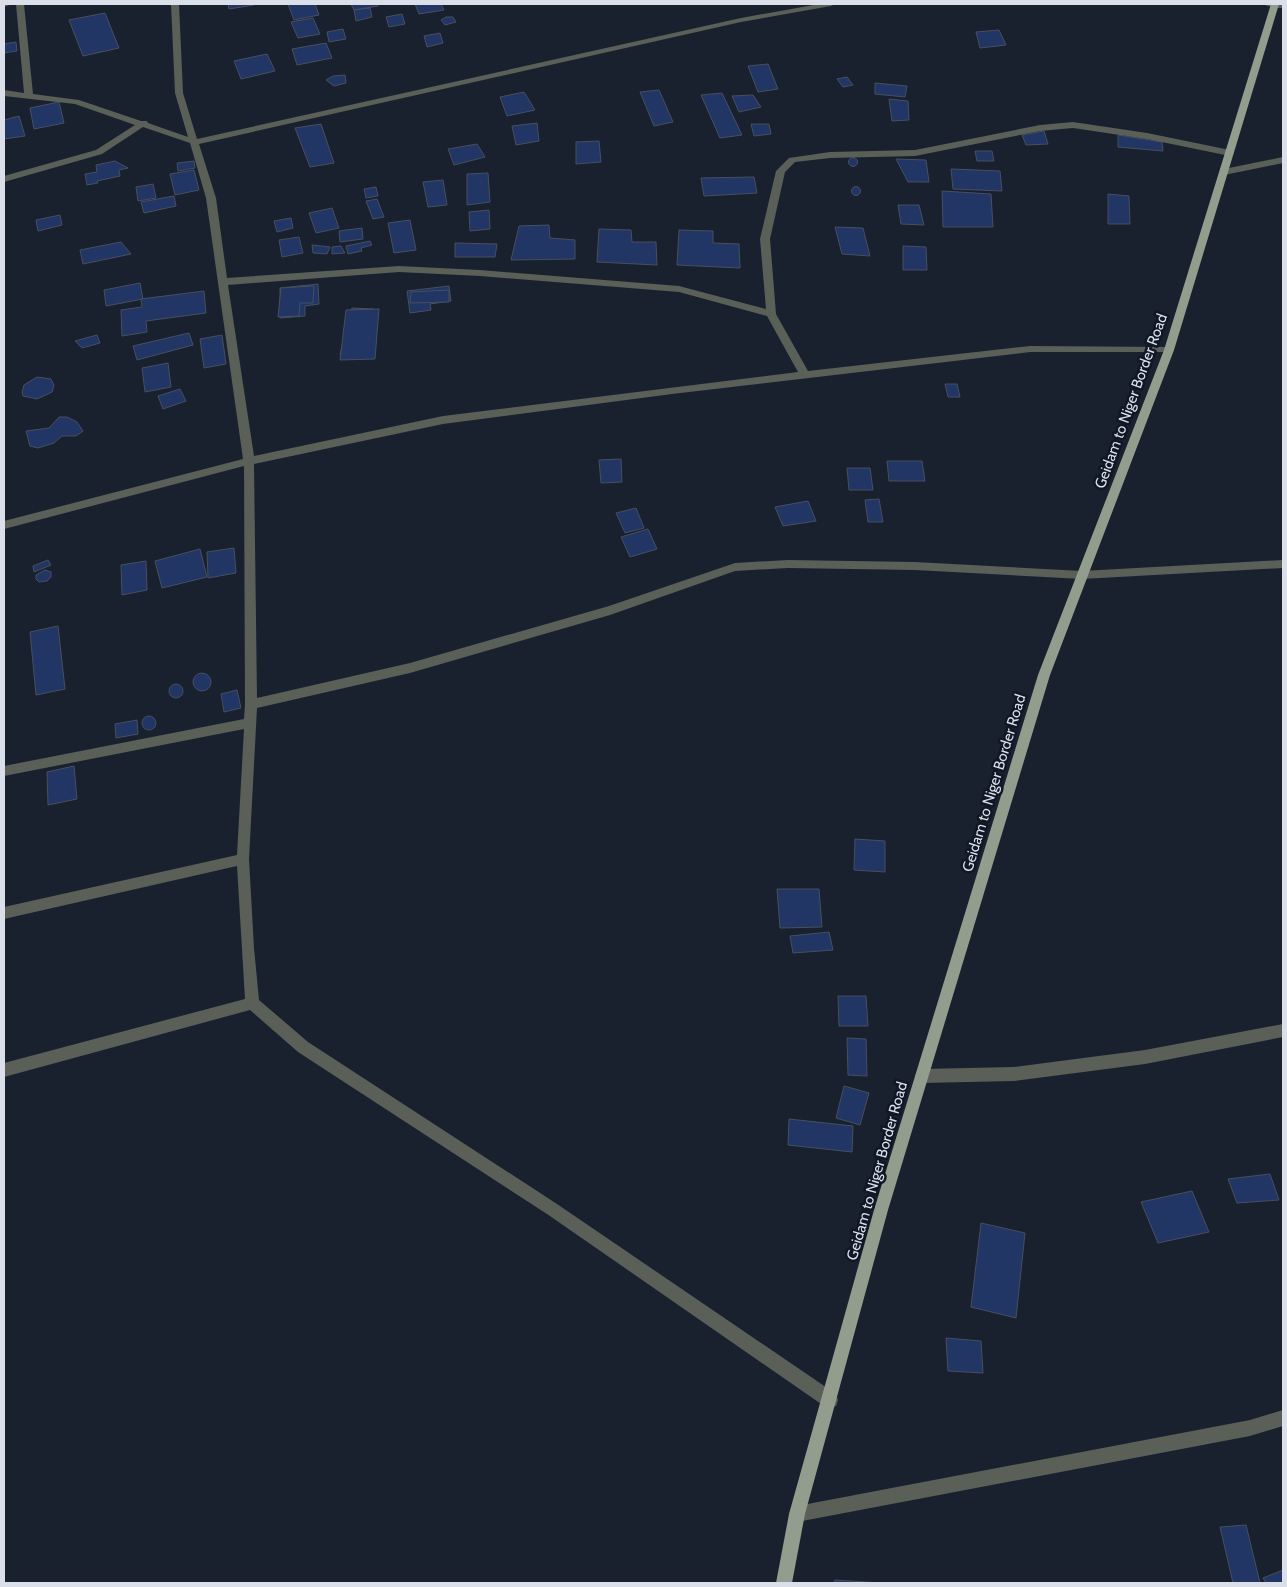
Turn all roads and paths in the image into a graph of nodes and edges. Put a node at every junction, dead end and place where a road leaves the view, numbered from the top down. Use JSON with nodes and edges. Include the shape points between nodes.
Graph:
{"nodes":[{"id":1,"x":4,"y":4,"type":"edge"},
{"id":2,"x":8,"y":4,"type":"edge"},
{"id":3,"x":20,"y":4,"type":"edge"},
{"id":4,"x":175,"y":4,"type":"edge"},
{"id":5,"x":832,"y":4,"type":"edge"},
{"id":6,"x":1274,"y":5,"type":"edge"},
{"id":7,"x":4,"y":93,"type":"edge"},
{"id":8,"x":29,"y":96,"type":"junction"},
{"id":9,"x":144,"y":123,"type":"junction"},
{"id":10,"x":195,"y":142,"type":"junction"},
{"id":11,"x":1230,"y":153,"type":"junction"},
{"id":12,"x":1283,"y":160,"type":"edge"},
{"id":13,"x":1224,"y":172,"type":"junction"},
{"id":14,"x":4,"y":179,"type":"edge"},
{"id":15,"x":223,"y":282,"type":"junction"},
{"id":16,"x":771,"y":314,"type":"junction"},
{"id":17,"x":1169,"y":350,"type":"junction"},
{"id":18,"x":805,"y":375,"type":"junction"},
{"id":19,"x":249,"y":461,"type":"junction"},
{"id":20,"x":4,"y":525,"type":"edge"},
{"id":21,"x":1283,"y":564,"type":"edge"},
{"id":22,"x":1082,"y":575,"type":"junction"},
{"id":23,"x":251,"y":704,"type":"junction"},
{"id":24,"x":250,"y":722,"type":"junction"},
{"id":25,"x":4,"y":771,"type":"edge"},
{"id":26,"x":243,"y":859,"type":"junction"},
{"id":27,"x":4,"y":913,"type":"edge"},
{"id":28,"x":252,"y":1003,"type":"junction"},
{"id":29,"x":1283,"y":1030,"type":"edge"},
{"id":30,"x":4,"y":1070,"type":"edge"},
{"id":31,"x":922,"y":1076,"type":"junction"},
{"id":32,"x":830,"y":1400,"type":"junction"},
{"id":33,"x":1283,"y":1418,"type":"edge"},
{"id":34,"x":797,"y":1514,"type":"junction"},
{"id":35,"x":784,"y":1583,"type":"edge"}],
"edges":[{"from":1,"to":2,"type":"street"},
{"from":3,"to":8,"type":"street"},
{"from":4,"to":10,"type":"street","via":[[180,93]]},
{"from":5,"to":10,"type":"street","via":[[741,20]]},
{"from":6,"to":11,"type":"main road","name":"Geidam to Niger Border Road"},
{"from":7,"to":8,"type":"street"},
{"from":8,"to":9,"type":"street","via":[[76,102]]},
{"from":9,"to":10,"type":"street"},
{"from":9,"to":14,"type":"street","via":[[99,152]]},
{"from":10,"to":15,"type":"street","via":[[211,198]]},
{"from":11,"to":13,"type":"main road","name":"Geidam to Niger Border Road"},
{"from":11,"to":16,"type":"street","via":[[1073,125],[1040,128],[915,154],[830,155],[792,160],[780,172],[765,239]]},
{"from":12,"to":13,"type":"street"},
{"from":13,"to":17,"type":"main road","name":"Geidam to Niger Border Road"},
{"from":15,"to":16,"type":"street","via":[[399,269],[480,272],[679,289]]},
{"from":15,"to":19,"type":"street"},
{"from":16,"to":18,"type":"street"},
{"from":17,"to":18,"type":"street","via":[[1030,349]]},
{"from":17,"to":22,"type":"main road","name":"Geidam to Niger Border Road"},
{"from":18,"to":19,"type":"street","via":[[443,420]]},
{"from":19,"to":20,"type":"street"},
{"from":19,"to":23,"type":"street"},
{"from":21,"to":22,"type":"street"},
{"from":22,"to":23,"type":"street","via":[[914,566],[788,564],[735,567],[610,610],[410,668]]},
{"from":22,"to":31,"type":"main road","name":"Geidam to Niger Border Road","via":[[1044,675]]},
{"from":23,"to":24,"type":"street"},
{"from":24,"to":25,"type":"street"},
{"from":24,"to":26,"type":"street"},
{"from":26,"to":27,"type":"street"},
{"from":26,"to":28,"type":"street"},
{"from":28,"to":30,"type":"street"},
{"from":28,"to":32,"type":"street","via":[[302,1047],[552,1209]]},
{"from":29,"to":31,"type":"street","via":[[1145,1057],[1014,1074]]},
{"from":31,"to":32,"type":"main road","name":"Geidam to Niger Border Road","via":[[881,1210]]},
{"from":32,"to":34,"type":"main road","name":"Geidam to Niger Border Road"},
{"from":33,"to":34,"type":"street","via":[[1250,1428]]},
{"from":34,"to":35,"type":"main road","name":"Geidam to Niger Border Road"}]}
